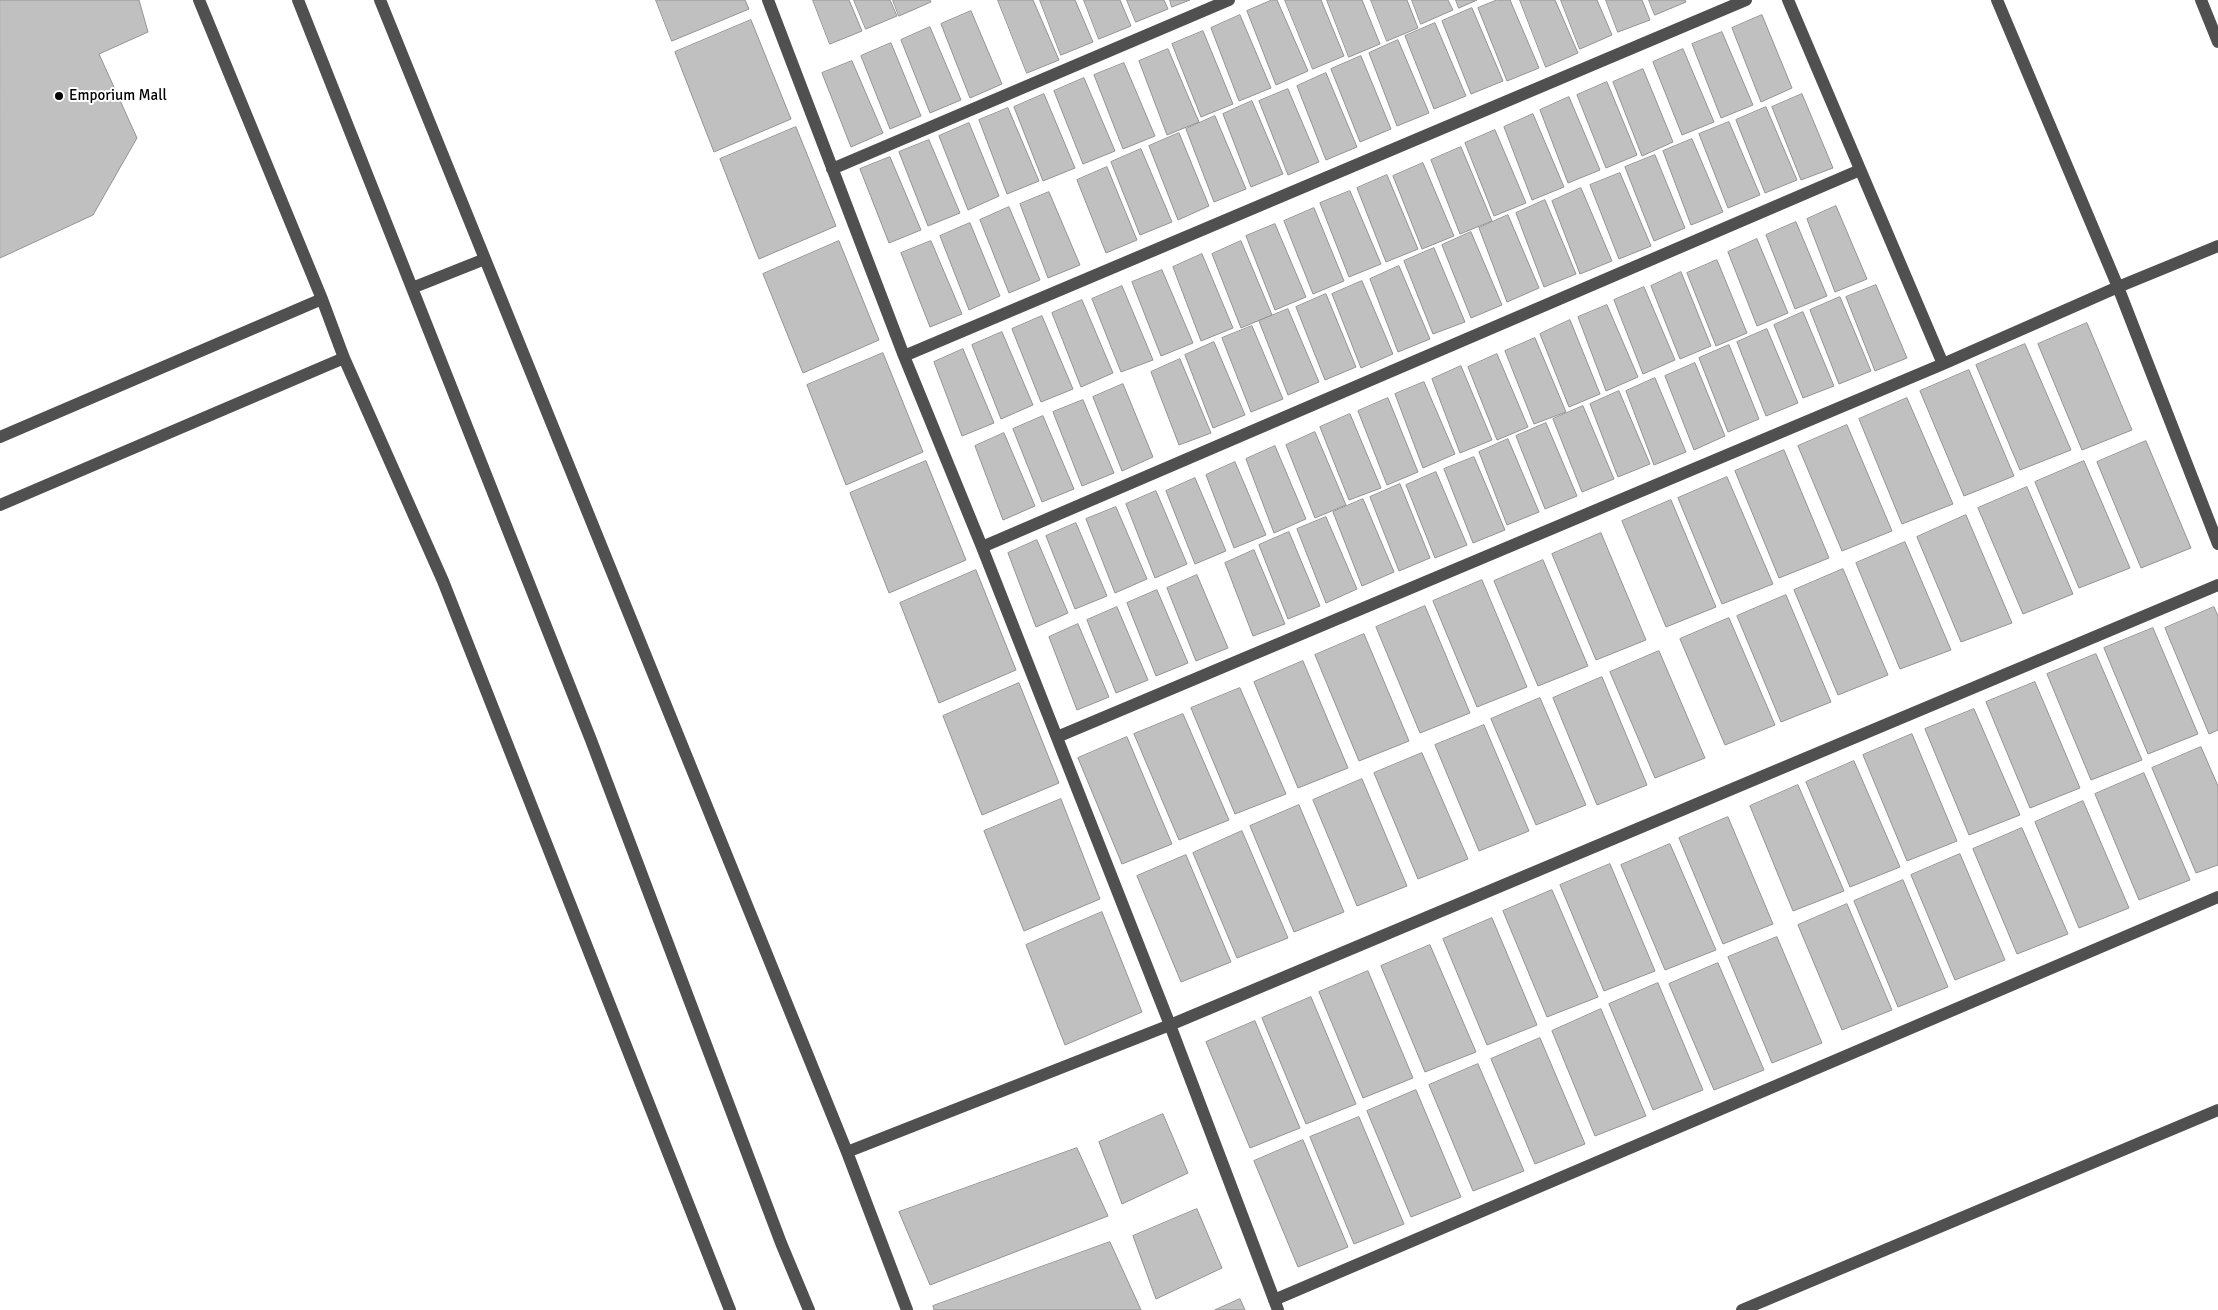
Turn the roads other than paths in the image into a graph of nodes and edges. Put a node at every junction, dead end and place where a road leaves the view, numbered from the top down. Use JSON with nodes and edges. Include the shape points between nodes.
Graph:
{"nodes":[{"id":1,"x":199,"y":0,"type":"edge"},
{"id":2,"x":298,"y":0,"type":"edge"},
{"id":3,"x":380,"y":0,"type":"edge"},
{"id":4,"x":768,"y":0,"type":"edge"},
{"id":5,"x":1228,"y":0,"type":"edge"},
{"id":6,"x":1746,"y":0,"type":"edge"},
{"id":7,"x":1788,"y":0,"type":"edge"},
{"id":8,"x":1997,"y":0,"type":"edge"},
{"id":9,"x":2200,"y":0,"type":"edge"},
{"id":10,"x":2215,"y":28,"type":"edge"},
{"id":11,"x":2218,"y":42,"type":"edge"},
{"id":12,"x":832,"y":169,"type":"junction"},
{"id":13,"x":1860,"y":170,"type":"junction"},
{"id":14,"x":2218,"y":246,"type":"edge"},
{"id":15,"x":485,"y":259,"type":"junction"},
{"id":16,"x":2118,"y":287,"type":"junction"},
{"id":17,"x":412,"y":288,"type":"junction"},
{"id":18,"x":322,"y":299,"type":"junction"},
{"id":19,"x":904,"y":356,"type":"junction"},
{"id":20,"x":344,"y":358,"type":"junction"},
{"id":21,"x":1943,"y":364,"type":"junction"},
{"id":22,"x":0,"y":437,"type":"edge"},
{"id":23,"x":0,"y":506,"type":"edge"},
{"id":24,"x":2218,"y":544,"type":"edge"},
{"id":25,"x":982,"y":547,"type":"junction"},
{"id":26,"x":2218,"y":584,"type":"edge"},
{"id":27,"x":1057,"y":737,"type":"junction"},
{"id":28,"x":2218,"y":896,"type":"edge"},
{"id":29,"x":1170,"y":1025,"type":"junction"},
{"id":30,"x":2218,"y":1110,"type":"edge"},
{"id":31,"x":848,"y":1152,"type":"junction"},
{"id":32,"x":1276,"y":1305,"type":"edge"},
{"id":33,"x":730,"y":1310,"type":"edge"},
{"id":34,"x":810,"y":1310,"type":"edge"},
{"id":35,"x":907,"y":1310,"type":"edge"},
{"id":36,"x":1742,"y":1310,"type":"edge"}],
"edges":[{"from":1,"to":18,"type":"street"},
{"from":2,"to":17,"type":"street"},
{"from":3,"to":15,"type":"street"},
{"from":4,"to":12,"type":"street"},
{"from":5,"to":12,"type":"street"},
{"from":6,"to":19,"type":"street"},
{"from":7,"to":13,"type":"street"},
{"from":8,"to":16,"type":"street"},
{"from":9,"to":10,"type":"street"},
{"from":10,"to":11,"type":"street"},
{"from":12,"to":19,"type":"street"},
{"from":13,"to":21,"type":"street"},
{"from":13,"to":25,"type":"street"},
{"from":14,"to":16,"type":"street"},
{"from":15,"to":17,"type":"street"},
{"from":15,"to":31,"type":"street"},
{"from":16,"to":21,"type":"street"},
{"from":16,"to":24,"type":"street"},
{"from":17,"to":34,"type":"street","via":[[591,740]]},
{"from":18,"to":20,"type":"street"},
{"from":18,"to":22,"type":"street"},
{"from":19,"to":25,"type":"street"},
{"from":20,"to":23,"type":"street"},
{"from":20,"to":33,"type":"street","via":[[443,581]]},
{"from":21,"to":27,"type":"street"},
{"from":25,"to":27,"type":"street"},
{"from":26,"to":29,"type":"street"},
{"from":27,"to":29,"type":"street"},
{"from":28,"to":32,"type":"street"},
{"from":29,"to":31,"type":"street"},
{"from":29,"to":32,"type":"street"},
{"from":30,"to":36,"type":"street"},
{"from":31,"to":35,"type":"street"}]}
